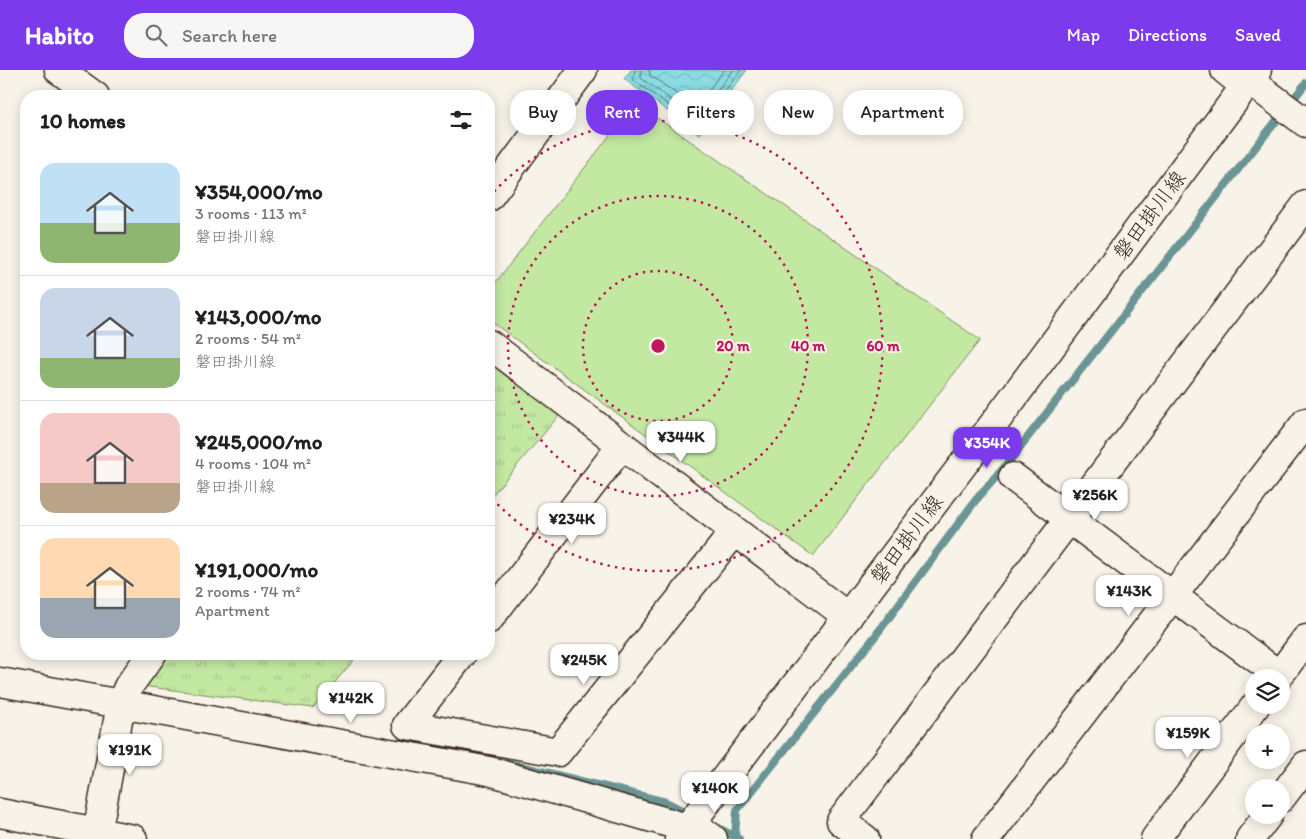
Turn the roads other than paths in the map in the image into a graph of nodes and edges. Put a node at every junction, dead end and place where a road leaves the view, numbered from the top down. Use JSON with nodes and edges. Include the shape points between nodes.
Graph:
{"nodes":[{"id":1,"x":60,"y":70,"type":"edge"},
{"id":2,"x":583,"y":70,"type":"edge"},
{"id":3,"x":1244,"y":76,"type":"edge"},
{"id":4,"x":87,"y":90,"type":"edge"},
{"id":5,"x":1306,"y":123,"type":"edge"},
{"id":6,"x":495,"y":189,"type":"edge"},
{"id":7,"x":1306,"y":205,"type":"edge"},
{"id":8,"x":495,"y":349,"type":"edge"},
{"id":9,"x":1306,"y":422,"type":"edge"},
{"id":10,"x":622,"y":445,"type":"junction"},
{"id":11,"x":1013,"y":476,"type":"dead end"},
{"id":12,"x":1069,"y":520,"type":"junction"},
{"id":13,"x":735,"y":531,"type":"junction"},
{"id":14,"x":1173,"y":595,"type":"junction"},
{"id":15,"x":495,"y":611,"type":"edge"},
{"id":16,"x":848,"y":617,"type":"junction"},
{"id":17,"x":1306,"y":639,"type":"edge"},
{"id":18,"x":148,"y":660,"type":"edge"},
{"id":19,"x":457,"y":660,"type":"edge"},
{"id":20,"x":1269,"y":669,"type":"edge"},
{"id":21,"x":1283,"y":669,"type":"edge"},
{"id":22,"x":0,"y":682,"type":"edge"},
{"id":23,"x":125,"y":696,"type":"junction"},
{"id":24,"x":1249,"y":714,"type":"edge"},
{"id":25,"x":1306,"y":765,"type":"edge"},
{"id":26,"x":1290,"y":786,"type":"edge"},
{"id":27,"x":0,"y":813,"type":"edge"},
{"id":28,"x":1261,"y":824,"type":"edge"},
{"id":29,"x":686,"y":830,"type":"edge"},
{"id":30,"x":97,"y":836,"type":"edge"},
{"id":31,"x":133,"y":839,"type":"edge"},
{"id":32,"x":713,"y":839,"type":"edge"},
{"id":33,"x":865,"y":839,"type":"edge"},
{"id":34,"x":986,"y":839,"type":"edge"},
{"id":35,"x":1155,"y":839,"type":"edge"},
{"id":36,"x":1250,"y":839,"type":"edge"}],
"edges":[{"from":1,"to":4,"type":"street"},
{"from":2,"to":6,"type":"street"},
{"from":3,"to":5,"type":"street"},
{"from":3,"to":16,"type":"street","name":"磐田掛川線"},
{"from":7,"to":12,"type":"street"},
{"from":8,"to":10,"type":"street"},
{"from":9,"to":14,"type":"street"},
{"from":10,"to":13,"type":"street"},
{"from":10,"to":15,"type":"street"},
{"from":11,"to":12,"type":"street"},
{"from":12,"to":14,"type":"street"},
{"from":12,"to":33,"type":"street","via":[[841,821]]},
{"from":13,"to":16,"type":"street"},
{"from":13,"to":19,"type":"street","via":[[558,752],[407,725]]},
{"from":14,"to":20,"type":"street"},
{"from":14,"to":34,"type":"street"},
{"from":16,"to":29,"type":"street","name":"磐田掛川線"},
{"from":17,"to":21,"type":"street"},
{"from":18,"to":23,"type":"street"},
{"from":22,"to":23,"type":"street"},
{"from":23,"to":29,"type":"street","via":[[489,771]]},
{"from":23,"to":30,"type":"street"},
{"from":24,"to":35,"type":"street"},
{"from":25,"to":26,"type":"street"},
{"from":27,"to":30,"type":"street"},
{"from":28,"to":36,"type":"street"},
{"from":29,"to":32,"type":"street"},
{"from":30,"to":31,"type":"street"}]}
